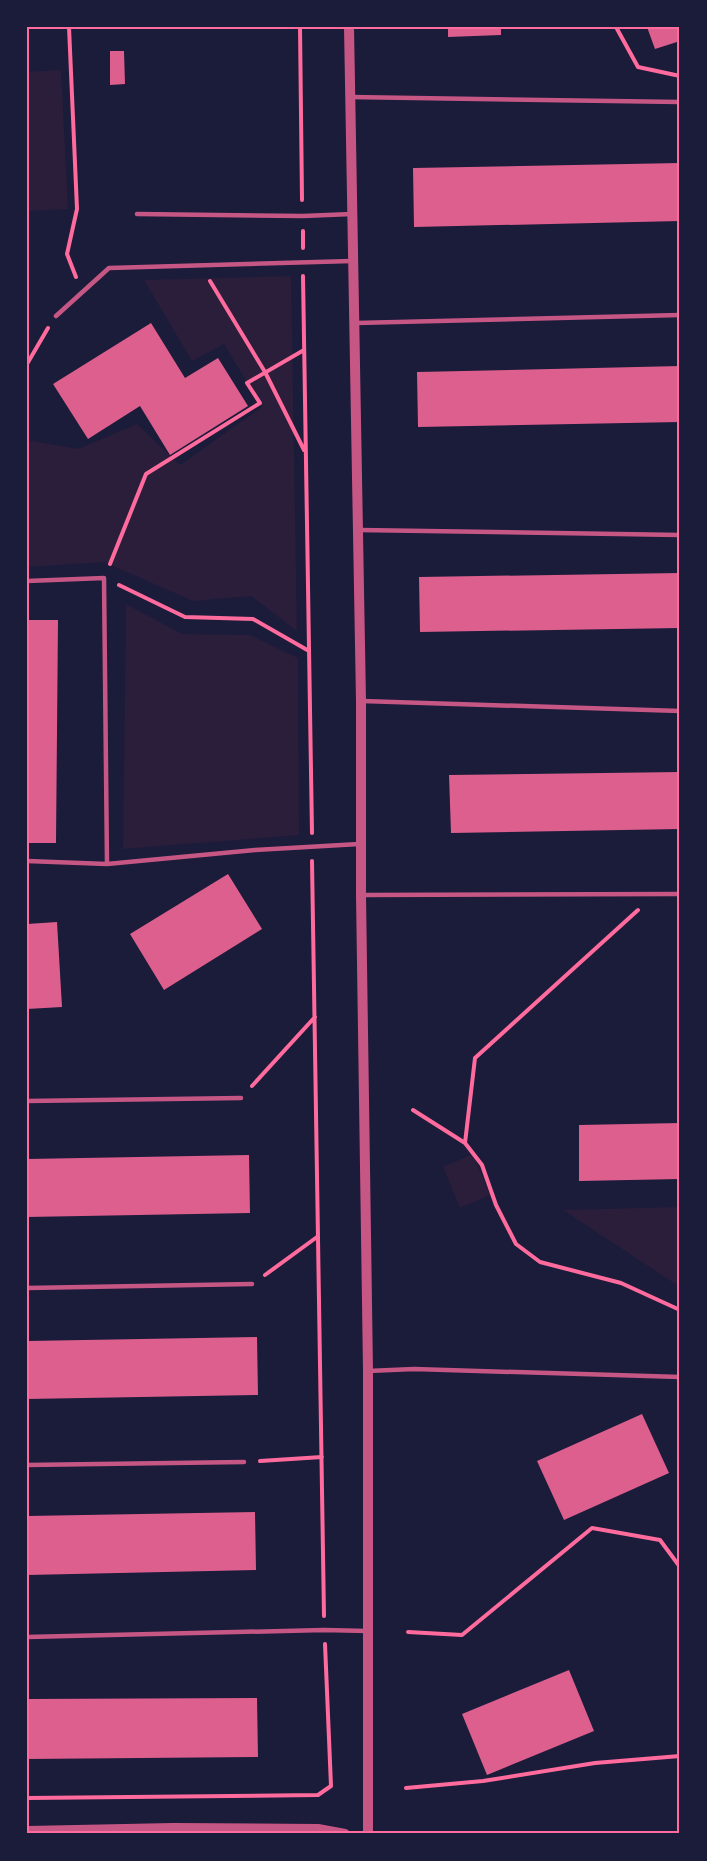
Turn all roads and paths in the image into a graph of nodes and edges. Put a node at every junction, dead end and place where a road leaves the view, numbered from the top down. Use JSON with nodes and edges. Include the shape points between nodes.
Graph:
{"nodes":[{"id":1,"x":69,"y":27,"type":"edge"},
{"id":2,"x":300,"y":27,"type":"edge"},
{"id":3,"x":349,"y":27,"type":"edge"},
{"id":4,"x":616,"y":27,"type":"edge"},
{"id":5,"x":680,"y":76,"type":"edge"},
{"id":6,"x":350,"y":97,"type":"junction"},
{"id":7,"x":680,"y":102,"type":"edge"},
{"id":8,"x":137,"y":214,"type":"dead end"},
{"id":9,"x":352,"y":214,"type":"junction"},
{"id":10,"x":303,"y":216,"type":"junction"},
{"id":11,"x":352,"y":261,"type":"junction"},
{"id":12,"x":303,"y":262,"type":"junction"},
{"id":13,"x":201,"y":265,"type":"junction"},
{"id":14,"x":82,"y":292,"type":"junction"},
{"id":15,"x":680,"y":315,"type":"edge"},
{"id":16,"x":56,"y":316,"type":"joint"},
{"id":17,"x":354,"y":323,"type":"junction"},
{"id":18,"x":304,"y":350,"type":"junction"},
{"id":19,"x":27,"y":364,"type":"edge"},
{"id":20,"x":265,"y":372,"type":"junction"},
{"id":21,"x":306,"y":453,"type":"junction"},
{"id":22,"x":359,"y":530,"type":"junction"},
{"id":23,"x":680,"y":535,"type":"edge"},
{"id":24,"x":104,"y":578,"type":"junction"},
{"id":25,"x":27,"y":581,"type":"edge"},
{"id":26,"x":309,"y":651,"type":"junction"},
{"id":27,"x":361,"y":701,"type":"junction"},
{"id":28,"x":680,"y":711,"type":"edge"},
{"id":29,"x":361,"y":844,"type":"junction"},
{"id":30,"x":312,"y":846,"type":"junction"},
{"id":31,"x":27,"y":861,"type":"edge"},
{"id":32,"x":107,"y":864,"type":"junction"},
{"id":33,"x":656,"y":894,"type":"junction"},
{"id":34,"x":680,"y":894,"type":"edge"},
{"id":35,"x":361,"y":895,"type":"junction"},
{"id":36,"x":315,"y":1017,"type":"junction"},
{"id":37,"x":241,"y":1098,"type":"joint"},
{"id":38,"x":27,"y":1101,"type":"edge"},
{"id":39,"x":413,"y":1110,"type":"dead end"},
{"id":40,"x":465,"y":1143,"type":"junction"},
{"id":41,"x":318,"y":1237,"type":"junction"},
{"id":42,"x":252,"y":1284,"type":"joint"},
{"id":43,"x":27,"y":1288,"type":"edge"},
{"id":44,"x":680,"y":1310,"type":"edge"},
{"id":45,"x":368,"y":1371,"type":"junction"},
{"id":46,"x":680,"y":1377,"type":"edge"},
{"id":47,"x":322,"y":1457,"type":"junction"},
{"id":48,"x":244,"y":1462,"type":"joint"},
{"id":49,"x":27,"y":1465,"type":"edge"},
{"id":50,"x":680,"y":1567,"type":"edge"},
{"id":51,"x":324,"y":1630,"type":"junction"},
{"id":52,"x":368,"y":1631,"type":"junction"},
{"id":53,"x":408,"y":1632,"type":"dead end"},
{"id":54,"x":27,"y":1637,"type":"edge"},
{"id":55,"x":680,"y":1756,"type":"edge"},
{"id":56,"x":406,"y":1788,"type":"dead end"},
{"id":57,"x":27,"y":1798,"type":"edge"},
{"id":58,"x":27,"y":1831,"type":"edge"},
{"id":59,"x":345,"y":1834,"type":"edge"},
{"id":60,"x":368,"y":1834,"type":"edge"}],
"edges":[{"from":1,"to":14,"type":"path","via":[[77,209],[68,254]]},
{"from":2,"to":10,"type":"path"},
{"from":3,"to":6,"type":"street"},
{"from":4,"to":5,"type":"path","via":[[638,67]]},
{"from":6,"to":7,"type":"lane"},
{"from":6,"to":9,"type":"street"},
{"from":8,"to":10,"type":"lane"},
{"from":9,"to":10,"type":"lane"},
{"from":9,"to":11,"type":"street"},
{"from":10,"to":12,"type":"path"},
{"from":11,"to":12,"type":"lane"},
{"from":11,"to":17,"type":"street"},
{"from":12,"to":13,"type":"lane"},
{"from":12,"to":18,"type":"path"},
{"from":13,"to":14,"type":"lane","via":[[109,268]]},
{"from":13,"to":20,"type":"path"},
{"from":14,"to":16,"type":"lane"},
{"from":15,"to":17,"type":"lane"},
{"from":16,"to":19,"type":"path"},
{"from":17,"to":22,"type":"street"},
{"from":18,"to":20,"type":"path"},
{"from":18,"to":21,"type":"path"},
{"from":20,"to":21,"type":"path"},
{"from":20,"to":24,"type":"path","via":[[247,383],[260,404],[146,474]]},
{"from":21,"to":26,"type":"path"},
{"from":22,"to":23,"type":"lane"},
{"from":22,"to":27,"type":"street"},
{"from":24,"to":25,"type":"lane"},
{"from":24,"to":26,"type":"path","via":[[185,616],[253,619]]},
{"from":24,"to":32,"type":"lane"},
{"from":26,"to":30,"type":"path"},
{"from":27,"to":28,"type":"lane"},
{"from":27,"to":29,"type":"street"},
{"from":29,"to":30,"type":"lane"},
{"from":29,"to":35,"type":"street"},
{"from":30,"to":32,"type":"lane"},
{"from":30,"to":36,"type":"path"},
{"from":31,"to":32,"type":"lane"},
{"from":33,"to":34,"type":"lane"},
{"from":33,"to":35,"type":"lane"},
{"from":33,"to":40,"type":"path","via":[[475,1058]]},
{"from":35,"to":45,"type":"street"},
{"from":36,"to":37,"type":"path"},
{"from":36,"to":41,"type":"path"},
{"from":37,"to":38,"type":"lane"},
{"from":39,"to":40,"type":"path"},
{"from":40,"to":44,"type":"path","via":[[482,1165],[516,1244],[540,1262],[621,1282]]},
{"from":41,"to":42,"type":"path"},
{"from":41,"to":47,"type":"path"},
{"from":42,"to":43,"type":"lane"},
{"from":45,"to":46,"type":"lane"},
{"from":45,"to":52,"type":"street"},
{"from":47,"to":48,"type":"path"},
{"from":47,"to":51,"type":"path"},
{"from":48,"to":49,"type":"lane"},
{"from":50,"to":53,"type":"path","via":[[660,1539],[592,1528],[462,1635]]},
{"from":51,"to":52,"type":"lane"},
{"from":51,"to":54,"type":"lane"},
{"from":51,"to":57,"type":"path","via":[[331,1786],[318,1795]]},
{"from":52,"to":60,"type":"street"},
{"from":55,"to":56,"type":"path"},
{"from":58,"to":59,"type":"street","via":[[318,1829]]}]}
